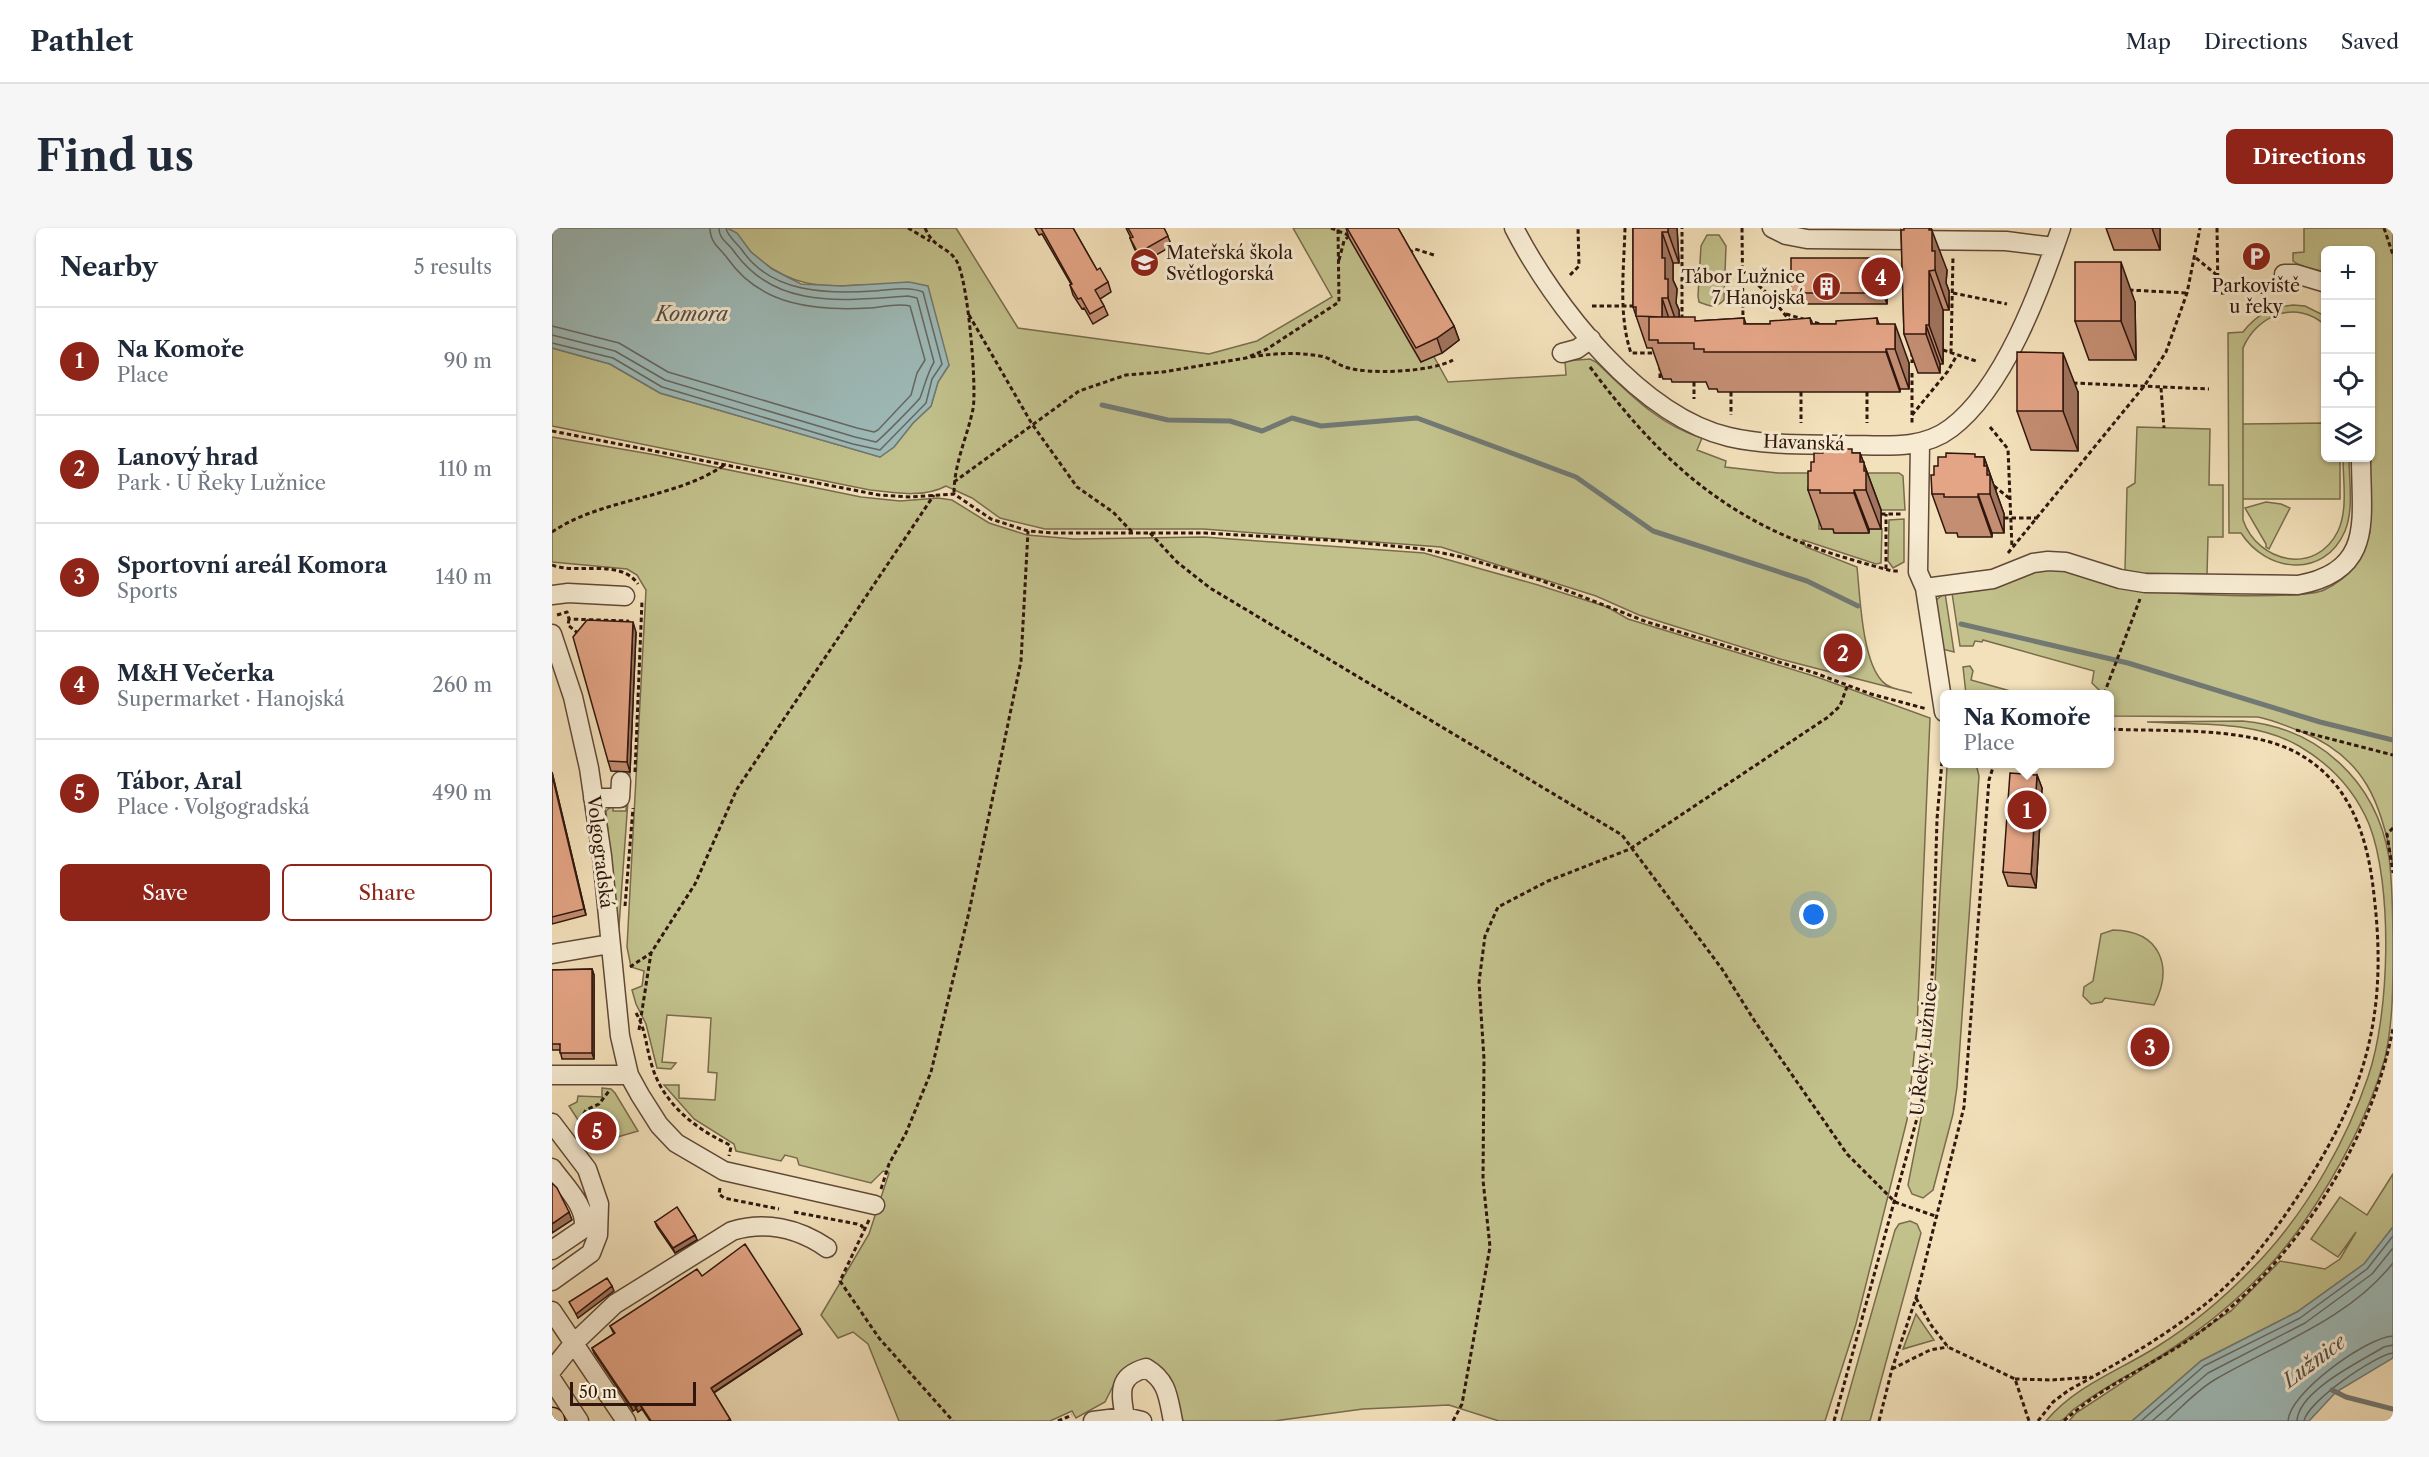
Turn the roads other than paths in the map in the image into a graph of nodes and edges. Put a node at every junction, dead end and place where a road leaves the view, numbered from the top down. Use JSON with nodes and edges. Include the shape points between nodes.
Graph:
{"nodes":[{"id":1,"x":1514,"y":228,"type":"edge"},
{"id":2,"x":1772,"y":228,"type":"edge"},
{"id":3,"x":2061,"y":228,"type":"edge"},
{"id":4,"x":2054,"y":247,"type":"junction"},
{"id":5,"x":2284,"y":274,"type":"dead end"},
{"id":6,"x":2321,"y":282,"type":"edge"},
{"id":7,"x":1591,"y":339,"type":"junction"},
{"id":8,"x":1562,"y":353,"type":"dead end"},
{"id":9,"x":1920,"y":443,"type":"junction"},
{"id":10,"x":2361,"y":462,"type":"edge"},
{"id":11,"x":1922,"y":580,"type":"junction"},
{"id":12,"x":636,"y":594,"type":"road end"},
{"id":13,"x":552,"y":595,"type":"edge"},
{"id":14,"x":552,"y":634,"type":"edge"},
{"id":15,"x":1939,"y":711,"type":"edge"},
{"id":16,"x":628,"y":777,"type":"road end"},
{"id":17,"x":593,"y":798,"type":"junction"},
{"id":18,"x":610,"y":944,"type":"junction"},
{"id":19,"x":552,"y":954,"type":"edge"},
{"id":20,"x":552,"y":1075,"type":"edge"},
{"id":21,"x":629,"y":1075,"type":"junction"},
{"id":22,"x":552,"y":1123,"type":"edge"},
{"id":23,"x":575,"y":1151,"type":"junction"},
{"id":24,"x":552,"y":1168,"type":"edge"},
{"id":25,"x":876,"y":1205,"type":"road end"},
{"id":26,"x":827,"y":1248,"type":"dead end"},
{"id":27,"x":552,"y":1250,"type":"edge"},
{"id":28,"x":552,"y":1281,"type":"edge"},
{"id":29,"x":552,"y":1311,"type":"edge"},
{"id":30,"x":573,"y":1344,"type":"junction"},
{"id":31,"x":552,"y":1370,"type":"edge"},
{"id":32,"x":552,"y":1380,"type":"edge"},
{"id":33,"x":1133,"y":1419,"type":"edge"},
{"id":34,"x":579,"y":1421,"type":"edge"},
{"id":35,"x":626,"y":1421,"type":"edge"},
{"id":36,"x":1093,"y":1421,"type":"edge"},
{"id":37,"x":1173,"y":1421,"type":"edge"}],
"edges":[{"from":1,"to":7,"type":"street","name":"Havanská","via":[[1549,284]]},
{"from":2,"to":4,"type":"street","via":[[1807,239],[2006,241]]},
{"from":3,"to":4,"type":"street","name":"Havanská"},
{"from":4,"to":9,"type":"street","name":"Havanská","via":[[2035,298],[1987,389],[1949,431]]},
{"from":5,"to":6,"type":"street"},
{"from":7,"to":8,"type":"street"},
{"from":7,"to":9,"type":"street","name":"Havanská","via":[[1620,373],[1669,410],[1707,430],[1760,442],[1792,444]]},
{"from":9,"to":11,"type":"street"},
{"from":10,"to":11,"type":"street","via":[[2359,540],[2352,557],[2323,580],[2298,585],[2145,583],[2066,562],[2048,561],[1993,579]]},
{"from":11,"to":15,"type":"street"},
{"from":12,"to":13,"type":"street"},
{"from":14,"to":17,"type":"street","name":"Volgogradská","via":[[573,697]]},
{"from":16,"to":17,"type":"street","via":[[620,798]]},
{"from":17,"to":18,"type":"street","name":"Volgogradská"},
{"from":18,"to":19,"type":"street"},
{"from":18,"to":21,"type":"street","name":"Volgogradská","via":[[619,968],[620,1036]]},
{"from":20,"to":21,"type":"street"},
{"from":21,"to":25,"type":"street","name":"Volgogradská","via":[[659,1125],[696,1156],[732,1173]]},
{"from":22,"to":23,"type":"street"},
{"from":23,"to":24,"type":"street"},
{"from":23,"to":28,"type":"street","via":[[598,1196],[597,1241],[586,1258]]},
{"from":24,"to":27,"type":"street","via":[[582,1211],[584,1224],[583,1229]]},
{"from":26,"to":30,"type":"street","via":[[814,1239],[769,1225],[732,1232],[615,1305]]},
{"from":29,"to":30,"type":"street"},
{"from":30,"to":31,"type":"street"},
{"from":30,"to":35,"type":"street"},
{"from":32,"to":34,"type":"street"},
{"from":33,"to":36,"type":"street"},
{"from":33,"to":37,"type":"street","via":[[1121,1393],[1131,1372],[1146,1368],[1159,1376]]}]}
